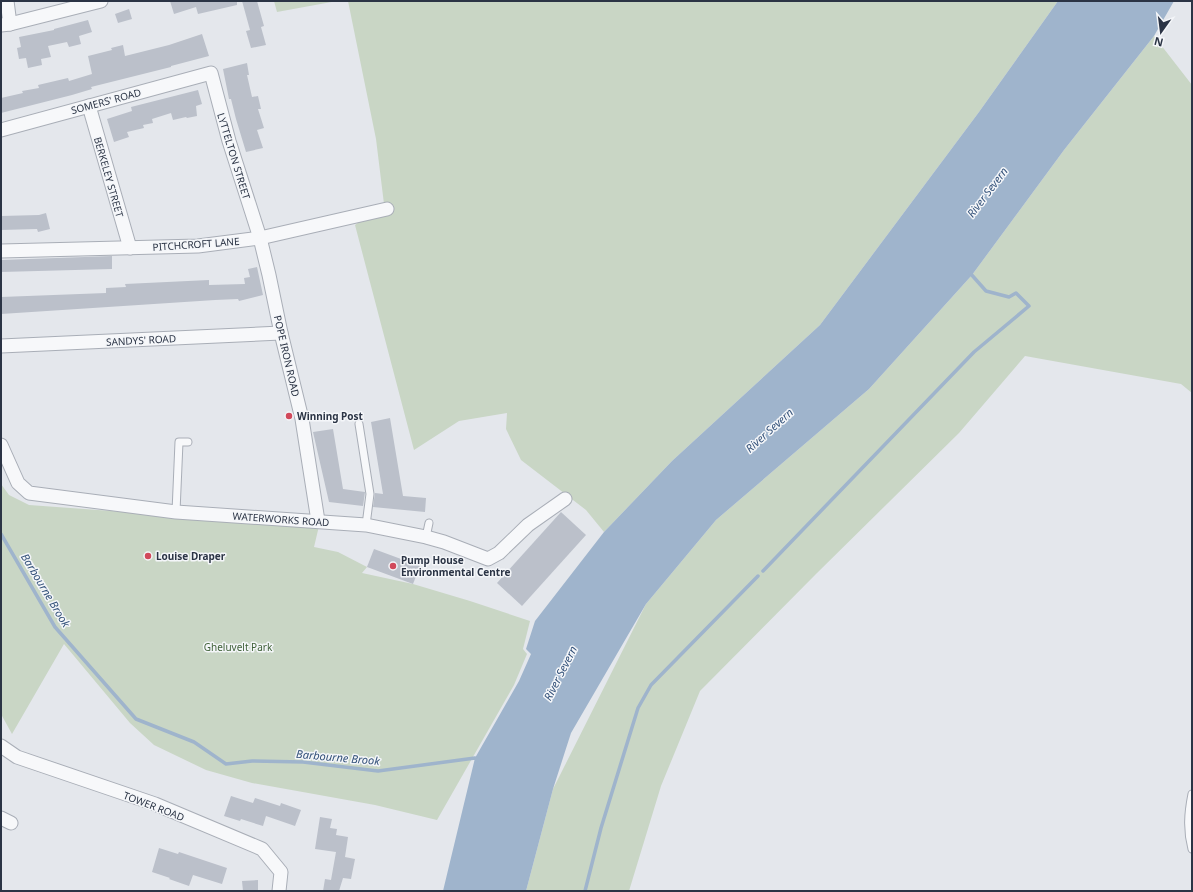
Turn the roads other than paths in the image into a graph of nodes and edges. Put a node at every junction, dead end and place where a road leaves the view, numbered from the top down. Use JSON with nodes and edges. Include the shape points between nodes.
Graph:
{"nodes":[{"id":1,"x":7,"y":1,"type":"edge"},
{"id":2,"x":92,"y":2,"type":"edge"},
{"id":3,"x":5,"y":24,"type":"edge"},
{"id":4,"x":211,"y":73,"type":"joint"},
{"id":5,"x":89,"y":106,"type":"junction"},
{"id":6,"x":1,"y":130,"type":"edge"},
{"id":7,"x":387,"y":209,"type":"dead end"},
{"id":8,"x":260,"y":238,"type":"junction"},
{"id":9,"x":130,"y":248,"type":"junction"},
{"id":10,"x":1,"y":251,"type":"edge"},
{"id":11,"x":281,"y":333,"type":"junction"},
{"id":12,"x":1,"y":346,"type":"edge"},
{"id":13,"x":359,"y":424,"type":"dead end"},
{"id":14,"x":188,"y":442,"type":"dead end"},
{"id":15,"x":1,"y":445,"type":"edge"},
{"id":16,"x":565,"y":499,"type":"dead end"},
{"id":17,"x":176,"y":512,"type":"junction"},
{"id":18,"x":318,"y":521,"type":"junction"},
{"id":19,"x":429,"y":523,"type":"dead end"},
{"id":20,"x":366,"y":525,"type":"junction"},
{"id":21,"x":426,"y":537,"type":"junction"},
{"id":22,"x":1,"y":746,"type":"edge"},
{"id":23,"x":1192,"y":794,"type":"edge"},
{"id":24,"x":1192,"y":850,"type":"edge"},
{"id":25,"x":279,"y":891,"type":"edge"}],
"edges":[{"from":1,"to":3,"type":"street"},
{"from":2,"to":3,"type":"street"},
{"from":4,"to":5,"type":"street","name":"SOMERS' ROAD"},
{"from":4,"to":8,"type":"street","name":"LYTTELTON STREET","via":[[229,141]]},
{"from":5,"to":6,"type":"street","name":"SOMERS' ROAD"},
{"from":5,"to":9,"type":"street","name":"BERKELEY STREET"},
{"from":7,"to":8,"type":"street","name":"PITCHCROFT LANE"},
{"from":8,"to":9,"type":"street","name":"PITCHCROFT LANE","via":[[198,246]]},
{"from":8,"to":11,"type":"street","name":"POPE IRON ROAD"},
{"from":9,"to":10,"type":"street","name":"PITCHCROFT LANE"},
{"from":11,"to":12,"type":"street","name":"SANDYS' ROAD"},
{"from":11,"to":18,"type":"street","name":"POPE IRON ROAD","via":[[302,419]]},
{"from":13,"to":20,"type":"lane","via":[[370,494]]},
{"from":14,"to":17,"type":"lane","via":[[179,442]]},
{"from":15,"to":17,"type":"street","name":"WATERWORKS ROAD","via":[[18,483],[29,493]]},
{"from":16,"to":21,"type":"street","name":"WATERWORKS ROAD","via":[[528,525],[499,553],[488,558]]},
{"from":17,"to":18,"type":"street","name":"WATERWORKS ROAD"},
{"from":18,"to":20,"type":"street","name":"WATERWORKS ROAD"},
{"from":19,"to":21,"type":"lane"},
{"from":20,"to":21,"type":"street","name":"WATERWORKS ROAD"},
{"from":22,"to":25,"type":"street","name":"TOWER ROAD","via":[[17,757],[155,804],[262,849],[281,872]]},
{"from":23,"to":24,"type":"lane","via":[[1188,835]]}]}
